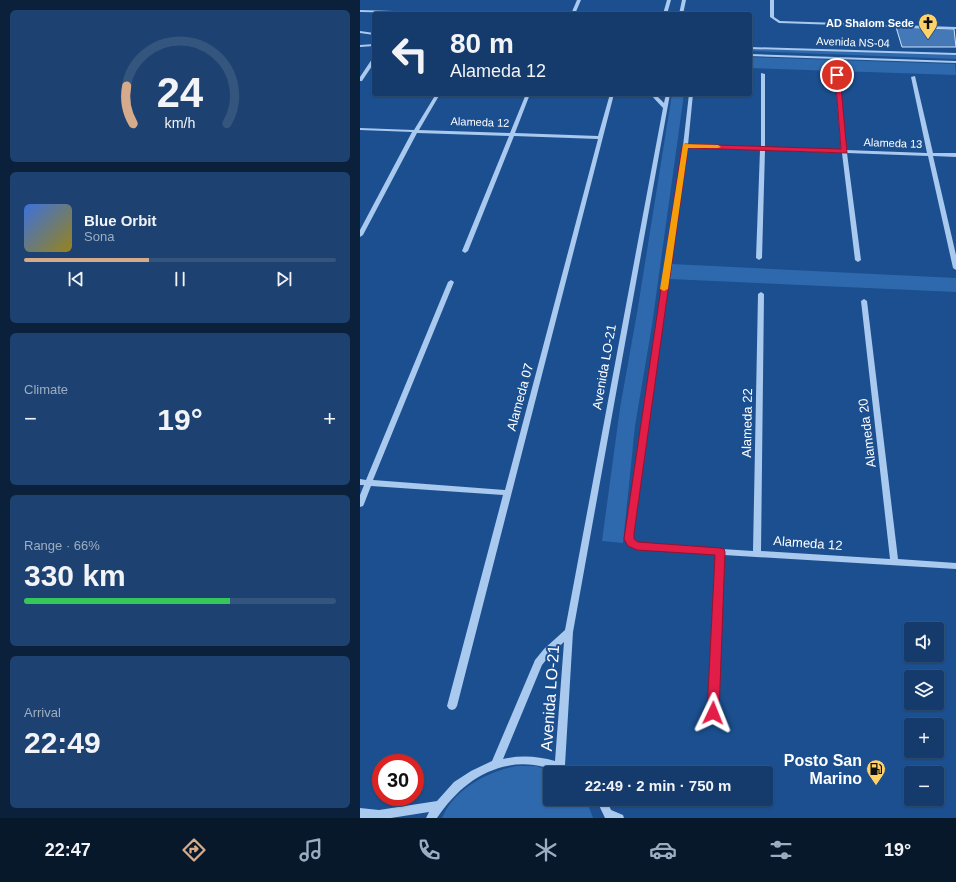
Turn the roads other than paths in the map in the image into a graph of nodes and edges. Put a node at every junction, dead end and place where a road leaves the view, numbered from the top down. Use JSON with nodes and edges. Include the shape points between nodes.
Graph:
{"nodes":[{"id":1,"x":579,"y":0,"type":"edge"},
{"id":2,"x":669,"y":0,"type":"edge"},
{"id":3,"x":684,"y":0,"type":"edge"},
{"id":4,"x":772,"y":0,"type":"edge"},
{"id":5,"x":360,"y":11,"type":"edge"},
{"id":6,"x":394,"y":12,"type":"edge"},
{"id":7,"x":574,"y":12,"type":"edge"},
{"id":8,"x":666,"y":12,"type":"edge"},
{"id":9,"x":682,"y":12,"type":"edge"},
{"id":10,"x":956,"y":28,"type":"edge"},
{"id":11,"x":360,"y":32,"type":"edge"},
{"id":12,"x":372,"y":34,"type":"edge"},
{"id":13,"x":372,"y":45,"type":"edge"},
{"id":14,"x":360,"y":46,"type":"edge"},
{"id":15,"x":752,"y":48,"type":"edge"},
{"id":16,"x":956,"y":54,"type":"edge"},
{"id":17,"x":752,"y":55,"type":"edge"},
{"id":18,"x":956,"y":62,"type":"edge"},
{"id":19,"x":372,"y":63,"type":"edge"},
{"id":20,"x":763,"y":74,"type":"dead end"},
{"id":21,"x":837,"y":75,"type":"dead end"},
{"id":22,"x":914,"y":77,"type":"dead end"},
{"id":23,"x":360,"y":80,"type":"edge"},
{"id":24,"x":437,"y":96,"type":"edge"},
{"id":25,"x":527,"y":96,"type":"edge"},
{"id":26,"x":611,"y":96,"type":"edge"},
{"id":27,"x":654,"y":96,"type":"edge"},
{"id":28,"x":668,"y":96,"type":"edge"},
{"id":29,"x":691,"y":96,"type":"edge"},
{"id":30,"x":665,"y":107,"type":"junction"},
{"id":31,"x":360,"y":129,"type":"edge"},
{"id":32,"x":415,"y":132,"type":"junction"},
{"id":33,"x":511,"y":134,"type":"junction"},
{"id":34,"x":600,"y":138,"type":"junction"},
{"id":35,"x":685,"y":146,"type":"junction"},
{"id":36,"x":762,"y":148,"type":"junction"},
{"id":37,"x":844,"y":151,"type":"junction"},
{"id":38,"x":931,"y":154,"type":"junction"},
{"id":39,"x":956,"y":155,"type":"edge"},
{"id":40,"x":360,"y":235,"type":"edge"},
{"id":41,"x":465,"y":251,"type":"dead end"},
{"id":42,"x":759,"y":258,"type":"dead end"},
{"id":43,"x":858,"y":260,"type":"dead end"},
{"id":44,"x":956,"y":268,"type":"edge"},
{"id":45,"x":451,"y":282,"type":"dead end"},
{"id":46,"x":760,"y":294,"type":"dead end"},
{"id":47,"x":864,"y":301,"type":"dead end"},
{"id":48,"x":360,"y":482,"type":"edge"},
{"id":49,"x":369,"y":483,"type":"junction"},
{"id":50,"x":507,"y":493,"type":"junction"},
{"id":51,"x":360,"y":504,"type":"edge"},
{"id":52,"x":720,"y":552,"type":"junction"},
{"id":53,"x":757,"y":553,"type":"junction"},
{"id":54,"x":894,"y":562,"type":"junction"},
{"id":55,"x":956,"y":566,"type":"edge"},
{"id":56,"x":569,"y":632,"type":"junction"},
{"id":57,"x":452,"y":706,"type":"dead end"},
{"id":58,"x":713,"y":713,"type":"dead end"},
{"id":59,"x":496,"y":764,"type":"junction"},
{"id":60,"x":560,"y":766,"type":"joint"},
{"id":61,"x":438,"y":806,"type":"junction"},
{"id":62,"x":605,"y":806,"type":"edge"},
{"id":63,"x":360,"y":813,"type":"edge"},
{"id":64,"x":613,"y":817,"type":"edge"},
{"id":65,"x":431,"y":818,"type":"edge"}],
"edges":[{"from":1,"to":7,"type":"street"},
{"from":2,"to":8,"type":"street"},
{"from":3,"to":9,"type":"street"},
{"from":4,"to":10,"type":"street","via":[[772,17],[779,22]]},
{"from":5,"to":6,"type":"street"},
{"from":11,"to":12,"type":"street"},
{"from":13,"to":14,"type":"street"},
{"from":15,"to":16,"type":"street","name":"Avenida NS-04"},
{"from":17,"to":18,"type":"street"},
{"from":19,"to":23,"type":"street"},
{"from":20,"to":36,"type":"street"},
{"from":21,"to":37,"type":"street"},
{"from":22,"to":38,"type":"street"},
{"from":24,"to":32,"type":"street"},
{"from":25,"to":33,"type":"street"},
{"from":26,"to":34,"type":"street","name":"Alameda 07"},
{"from":27,"to":30,"type":"street"},
{"from":28,"to":30,"type":"street","name":"Avenida LO-21"},
{"from":29,"to":35,"type":"street"},
{"from":30,"to":56,"type":"street","name":"Avenida LO-21"},
{"from":31,"to":32,"type":"street","name":"Alameda 12"},
{"from":32,"to":33,"type":"street","name":"Alameda 12"},
{"from":32,"to":40,"type":"street"},
{"from":33,"to":34,"type":"street","name":"Alameda 12"},
{"from":33,"to":41,"type":"street"},
{"from":34,"to":50,"type":"street","name":"Alameda 07"},
{"from":35,"to":36,"type":"street","name":"Alameda 13"},
{"from":35,"to":52,"type":"street","name":"Alameda 12","via":[[629,539],[637,546]]},
{"from":36,"to":37,"type":"street","name":"Alameda 13"},
{"from":36,"to":42,"type":"street"},
{"from":37,"to":38,"type":"street","name":"Alameda 13"},
{"from":37,"to":43,"type":"street"},
{"from":38,"to":39,"type":"street","name":"Alameda 13"},
{"from":38,"to":44,"type":"street"},
{"from":45,"to":49,"type":"street"},
{"from":46,"to":53,"type":"street","name":"Alameda 22"},
{"from":47,"to":54,"type":"street","name":"Alameda 20"},
{"from":48,"to":49,"type":"street"},
{"from":49,"to":50,"type":"street"},
{"from":49,"to":51,"type":"street"},
{"from":50,"to":57,"type":"street","name":"Alameda 07"},
{"from":52,"to":53,"type":"street","name":"Alameda 12"},
{"from":52,"to":58,"type":"street"},
{"from":53,"to":54,"type":"street","name":"Alameda 12"},
{"from":54,"to":55,"type":"street","name":"Alameda 12"},
{"from":56,"to":59,"type":"street","name":"Avenida LO-21","via":[[538,663]]},
{"from":56,"to":60,"type":"street","name":"Avenida LO-21"},
{"from":59,"to":60,"type":"street","via":[[532,760]]},
{"from":59,"to":61,"type":"street","via":[[459,784]]},
{"from":61,"to":63,"type":"street","via":[[380,815]]},
{"from":61,"to":65,"type":"street"},
{"from":62,"to":64,"type":"street"}]}
